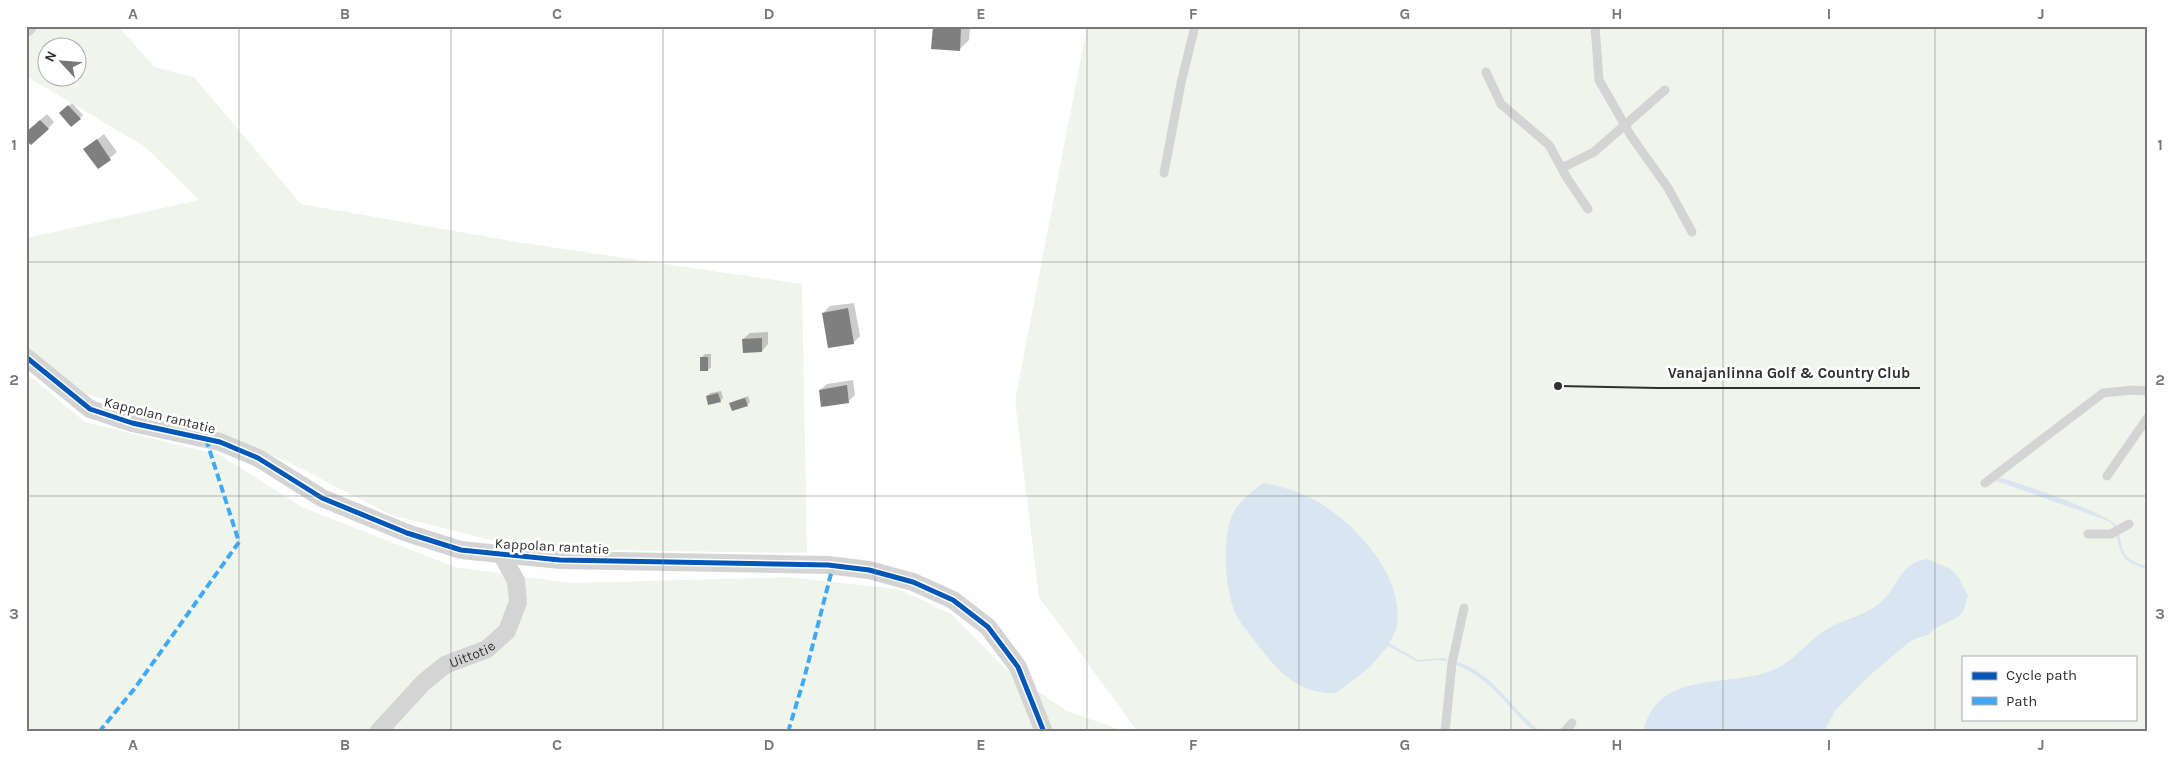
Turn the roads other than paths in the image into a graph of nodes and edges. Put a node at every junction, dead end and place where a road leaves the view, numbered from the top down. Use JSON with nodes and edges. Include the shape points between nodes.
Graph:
{"nodes":[{"id":1,"x":1195,"y":26,"type":"edge"},
{"id":2,"x":1595,"y":26,"type":"edge"},
{"id":3,"x":1486,"y":72,"type":"dead end"},
{"id":4,"x":1665,"y":90,"type":"dead end"},
{"id":5,"x":1625,"y":125,"type":"junction"},
{"id":6,"x":1562,"y":168,"type":"junction"},
{"id":7,"x":1164,"y":173,"type":"dead end"},
{"id":8,"x":1588,"y":209,"type":"dead end"},
{"id":9,"x":1692,"y":232,"type":"dead end"},
{"id":10,"x":26,"y":357,"type":"edge"},
{"id":11,"x":2148,"y":391,"type":"edge"},
{"id":12,"x":2148,"y":417,"type":"edge"},
{"id":13,"x":2107,"y":476,"type":"dead end"},
{"id":14,"x":1985,"y":483,"type":"dead end"},
{"id":15,"x":2129,"y":524,"type":"dead end"},
{"id":16,"x":2088,"y":534,"type":"dead end"},
{"id":17,"x":502,"y":555,"type":"junction"},
{"id":18,"x":1464,"y":608,"type":"dead end"},
{"id":19,"x":1572,"y":723,"type":"dead end"},
{"id":20,"x":378,"y":732,"type":"edge"},
{"id":21,"x":1044,"y":732,"type":"edge"},
{"id":22,"x":1445,"y":732,"type":"edge"},
{"id":23,"x":1564,"y":732,"type":"edge"}],
"edges":[{"from":1,"to":7,"type":"lane","via":[[1180,83]]},
{"from":2,"to":5,"type":"lane","via":[[1599,80]]},
{"from":3,"to":6,"type":"lane","via":[[1501,104],[1549,144]]},
{"from":4,"to":5,"type":"lane"},
{"from":5,"to":6,"type":"lane","via":[[1594,152]]},
{"from":5,"to":9,"type":"lane","via":[[1668,188]]},
{"from":6,"to":8,"type":"lane"},
{"from":10,"to":17,"type":"street","name":"Kappolan rantatie","via":[[90,409],[132,423],[220,442],[258,458],[322,498],[408,533],[461,550]]},
{"from":11,"to":14,"type":"lane","via":[[2103,393]]},
{"from":12,"to":13,"type":"lane"},
{"from":15,"to":16,"type":"lane","via":[[2111,534]]},
{"from":17,"to":20,"type":"street","name":"Uittotie","via":[[516,581],[518,602],[507,631],[486,649],[445,665],[423,683]]},
{"from":17,"to":21,"type":"street","name":"Kappolan rantatie","via":[[560,560],[828,565],[870,570],[913,582],[953,600],[988,627],[1018,667]]},
{"from":18,"to":22,"type":"lane","via":[[1452,663]]},
{"from":19,"to":23,"type":"lane"}]}
